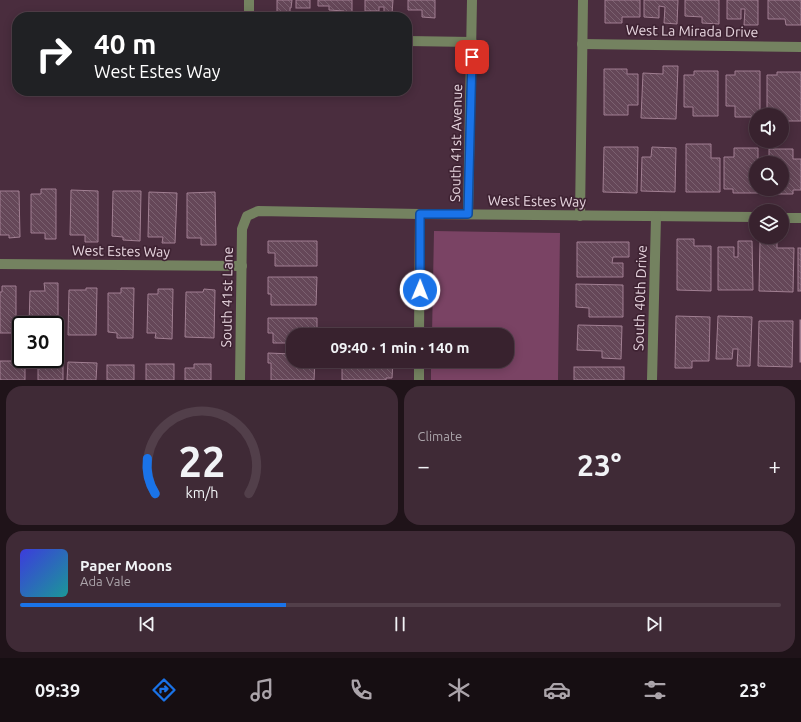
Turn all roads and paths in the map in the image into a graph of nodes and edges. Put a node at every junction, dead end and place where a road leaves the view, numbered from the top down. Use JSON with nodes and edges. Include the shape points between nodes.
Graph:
{"nodes":[{"id":1,"x":249,"y":0,"type":"edge"},
{"id":2,"x":472,"y":0,"type":"edge"},
{"id":3,"x":583,"y":0,"type":"edge"},
{"id":4,"x":249,"y":12,"type":"edge"},
{"id":5,"x":412,"y":41,"type":"edge"},
{"id":6,"x":472,"y":42,"type":"junction"},
{"id":7,"x":582,"y":44,"type":"junction"},
{"id":8,"x":801,"y":47,"type":"edge"},
{"id":9,"x":420,"y":214,"type":"junction"},
{"id":10,"x":468,"y":214,"type":"junction"},
{"id":11,"x":247,"y":216,"type":"joint"},
{"id":12,"x":580,"y":216,"type":"junction"},
{"id":13,"x":656,"y":217,"type":"junction"},
{"id":14,"x":749,"y":218,"type":"edge"},
{"id":15,"x":789,"y":218,"type":"edge"},
{"id":16,"x":801,"y":218,"type":"edge"},
{"id":17,"x":0,"y":264,"type":"edge"},
{"id":18,"x":242,"y":266,"type":"junction"},
{"id":19,"x":419,"y":328,"type":"edge"},
{"id":20,"x":419,"y":368,"type":"edge"},
{"id":21,"x":240,"y":380,"type":"edge"},
{"id":22,"x":419,"y":380,"type":"edge"},
{"id":23,"x":652,"y":380,"type":"edge"}],
"edges":[{"from":1,"to":4,"type":"street"},
{"from":2,"to":6,"type":"street","name":"South 41st Avenue"},
{"from":3,"to":7,"type":"street"},
{"from":5,"to":6,"type":"street"},
{"from":6,"to":10,"type":"street","name":"South 41st Avenue"},
{"from":7,"to":8,"type":"street","name":"West La Mirada Drive"},
{"from":7,"to":12,"type":"street"},
{"from":9,"to":10,"type":"street","name":"West Estes Way"},
{"from":9,"to":11,"type":"street","name":"West Estes Way","via":[[258,211]]},
{"from":9,"to":19,"type":"street"},
{"from":10,"to":12,"type":"street","name":"West Estes Way"},
{"from":11,"to":18,"type":"street","name":"South 41st Lane","via":[[242,229]]},
{"from":12,"to":13,"type":"street","name":"West Estes Way"},
{"from":13,"to":14,"type":"street","name":"West Estes Way"},
{"from":13,"to":23,"type":"street","name":"South 40th Drive"},
{"from":15,"to":16,"type":"street"},
{"from":17,"to":18,"type":"street","name":"West Estes Way"},
{"from":18,"to":21,"type":"street","name":"South 41st Lane"},
{"from":20,"to":22,"type":"street"}]}
